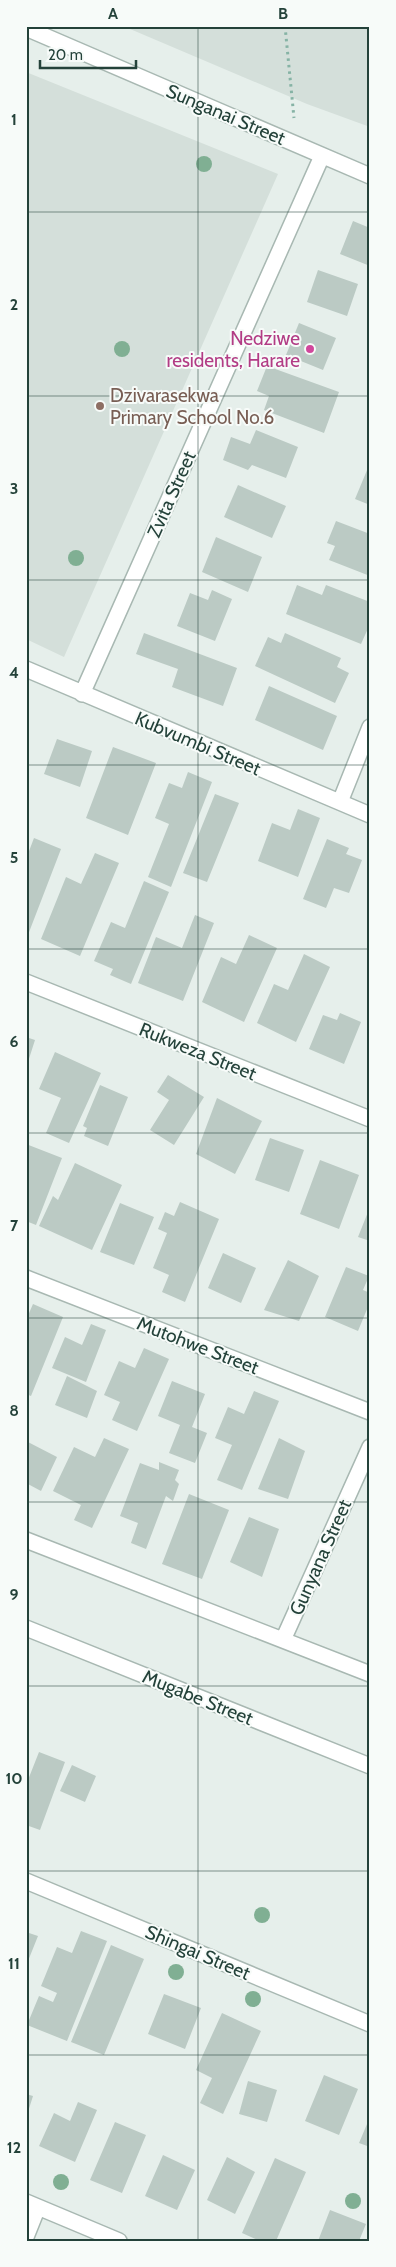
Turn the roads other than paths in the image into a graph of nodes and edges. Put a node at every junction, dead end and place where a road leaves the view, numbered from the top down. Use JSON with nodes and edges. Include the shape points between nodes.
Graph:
{"nodes":[{"id":1,"x":26,"y":28,"type":"edge"},
{"id":2,"x":322,"y":156,"type":"junction"},
{"id":3,"x":370,"y":176,"type":"edge"},
{"id":4,"x":26,"y":669,"type":"edge"},
{"id":5,"x":82,"y":694,"type":"junction"},
{"id":6,"x":370,"y":727,"type":"edge"},
{"id":7,"x":340,"y":802,"type":"junction"},
{"id":8,"x":370,"y":815,"type":"edge"},
{"id":9,"x":26,"y":982,"type":"edge"},
{"id":10,"x":370,"y":1119,"type":"edge"},
{"id":11,"x":26,"y":1278,"type":"edge"},
{"id":12,"x":370,"y":1412,"type":"edge"},
{"id":13,"x":370,"y":1447,"type":"edge"},
{"id":14,"x":26,"y":1540,"type":"edge"},
{"id":15,"x":26,"y":1628,"type":"edge"},
{"id":16,"x":283,"y":1640,"type":"junction"},
{"id":17,"x":370,"y":1674,"type":"edge"},
{"id":18,"x":370,"y":1766,"type":"edge"},
{"id":19,"x":26,"y":1881,"type":"edge"},
{"id":20,"x":370,"y":2024,"type":"edge"},
{"id":21,"x":32,"y":2204,"type":"edge"},
{"id":22,"x":26,"y":2237,"type":"edge"},
{"id":23,"x":119,"y":2241,"type":"edge"}],
"edges":[{"from":1,"to":2,"type":"street","name":"Sunganai Street"},
{"from":2,"to":3,"type":"street","name":"Sunganai Street"},
{"from":2,"to":5,"type":"street","name":"Zvita Street"},
{"from":4,"to":5,"type":"street","name":"Kubvumbi Street"},
{"from":5,"to":7,"type":"street","name":"Kubvumbi Street"},
{"from":6,"to":7,"type":"street"},
{"from":7,"to":8,"type":"street","name":"Kubvumbi Street"},
{"from":9,"to":10,"type":"street","name":"Rukweza Street"},
{"from":11,"to":12,"type":"street","name":"Mutohwe Street"},
{"from":13,"to":16,"type":"street","name":"Gunyana Street"},
{"from":14,"to":16,"type":"street"},
{"from":15,"to":18,"type":"street","name":"Mugabe Street"},
{"from":16,"to":17,"type":"street"},
{"from":19,"to":20,"type":"street","name":"Shingai Street"},
{"from":21,"to":22,"type":"street"},
{"from":21,"to":23,"type":"street"}]}
